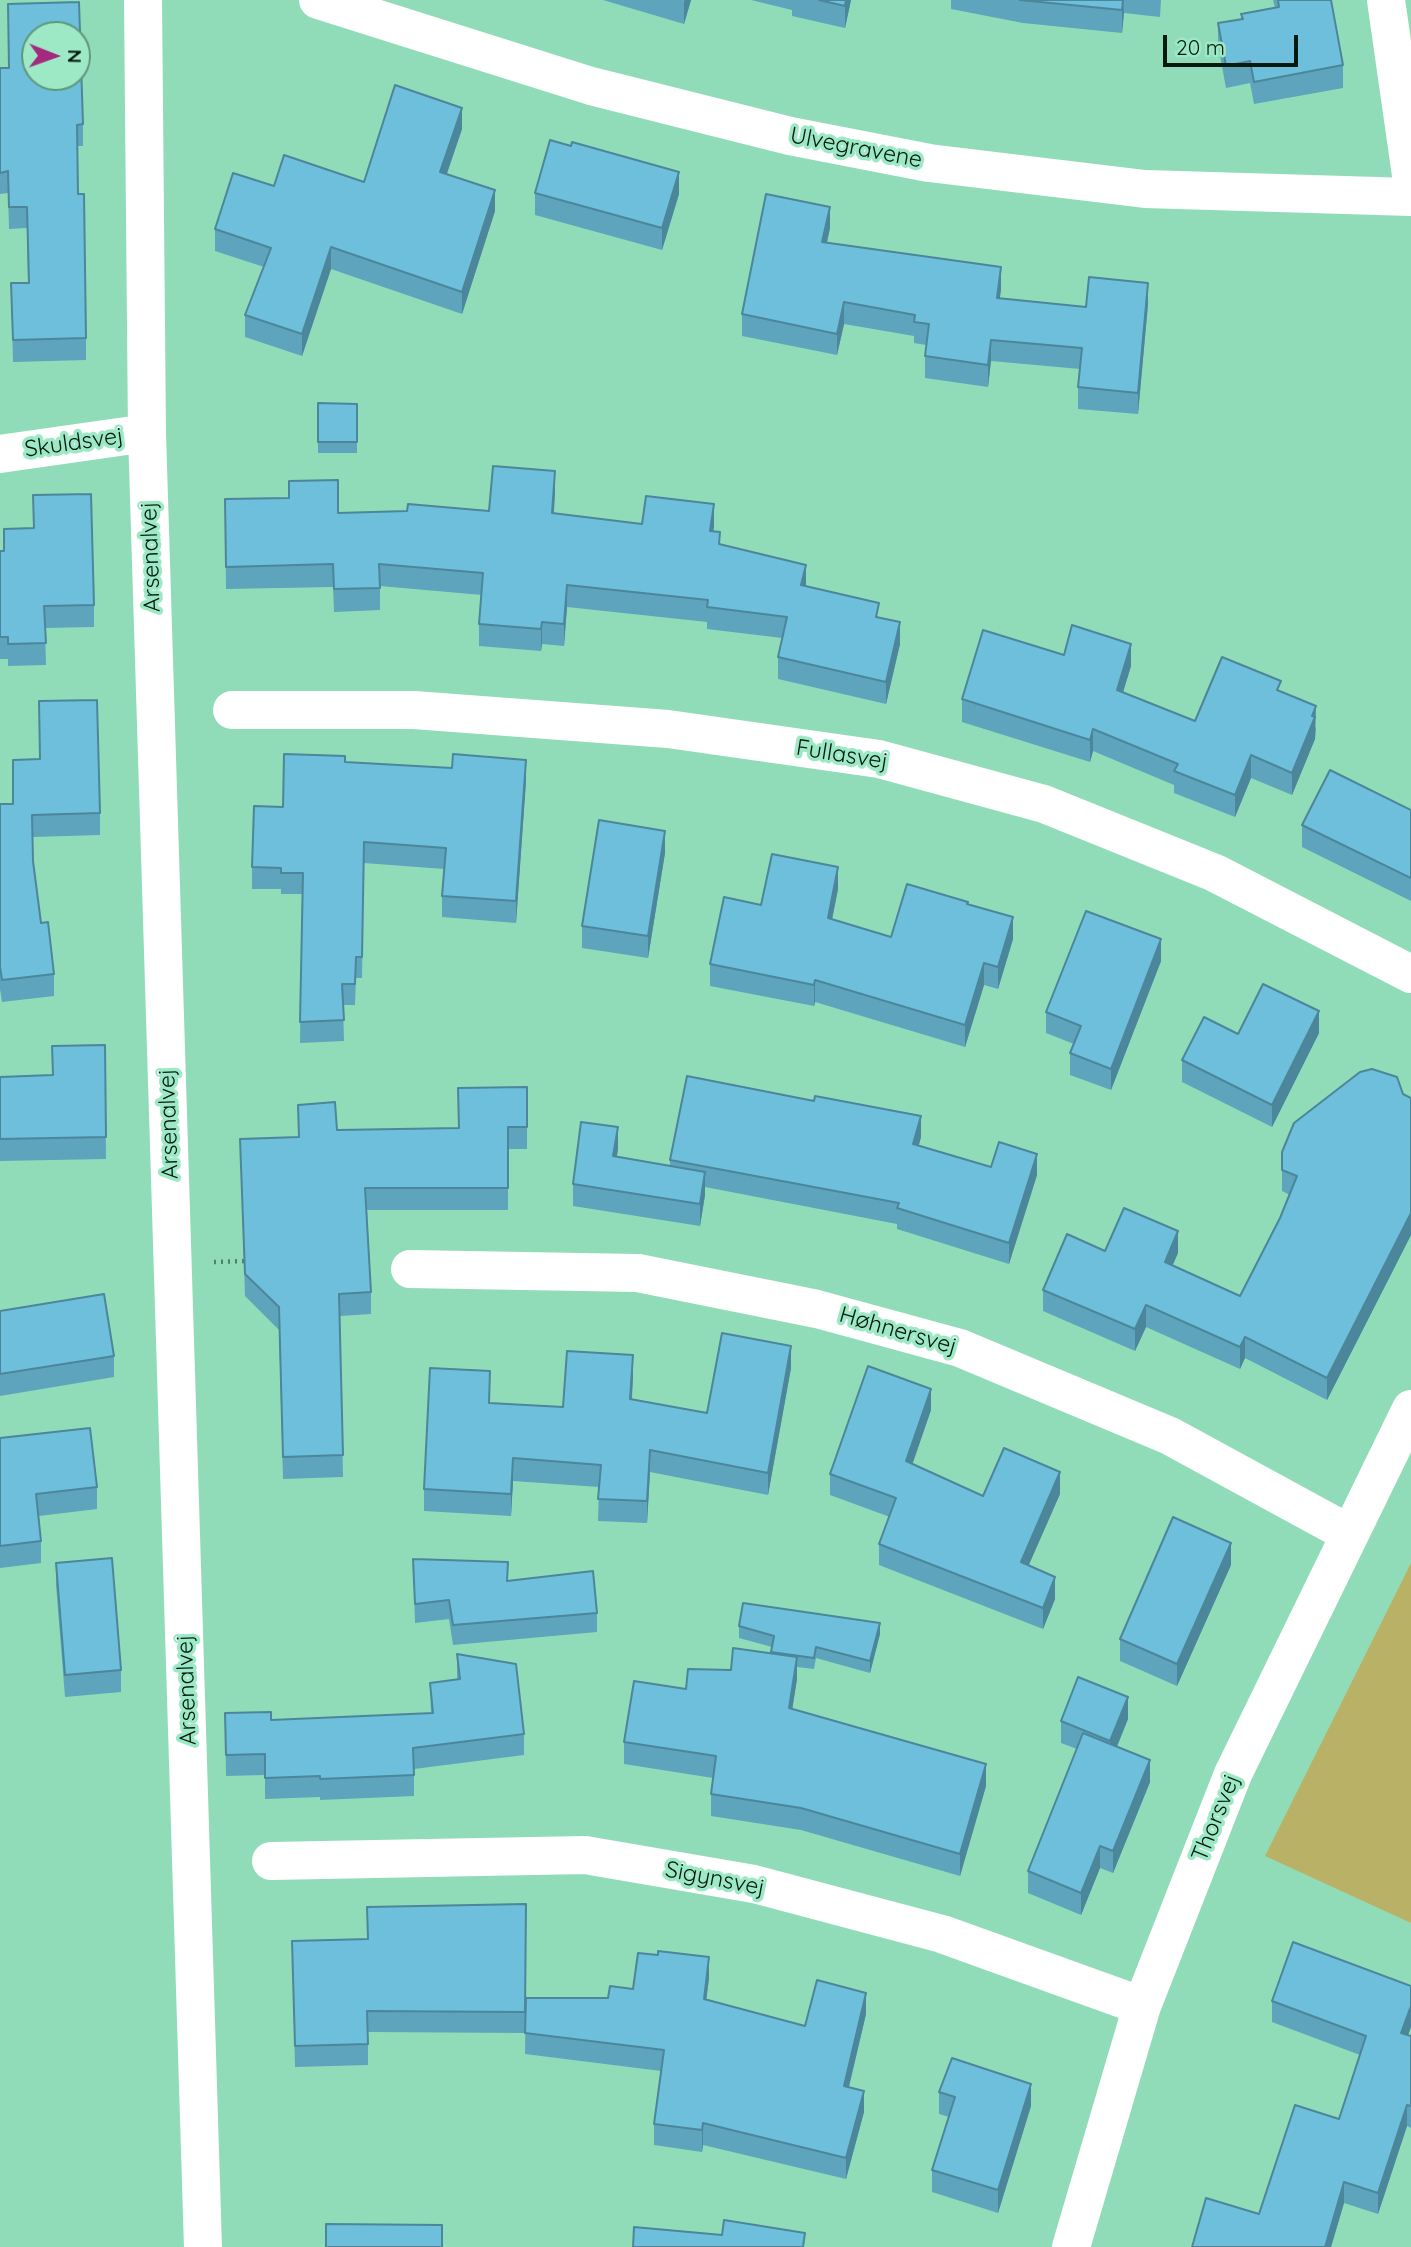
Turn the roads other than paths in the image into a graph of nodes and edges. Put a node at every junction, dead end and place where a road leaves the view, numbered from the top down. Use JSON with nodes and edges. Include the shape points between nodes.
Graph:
{"nodes":[{"id":1,"x":143,"y":0,"type":"edge"},
{"id":2,"x":318,"y":0,"type":"edge"},
{"id":3,"x":1386,"y":0,"type":"edge"},
{"id":4,"x":1411,"y":175,"type":"edge"},
{"id":5,"x":1411,"y":197,"type":"edge"},
{"id":6,"x":147,"y":433,"type":"junction"},
{"id":7,"x":0,"y":454,"type":"edge"},
{"id":8,"x":232,"y":710,"type":"dead end"},
{"id":9,"x":1411,"y":974,"type":"edge"},
{"id":10,"x":410,"y":1269,"type":"dead end"},
{"id":11,"x":1411,"y":1409,"type":"edge"},
{"id":12,"x":1348,"y":1533,"type":"junction"},
{"id":13,"x":271,"y":1861,"type":"dead end"},
{"id":14,"x":1142,"y":2006,"type":"junction"},
{"id":15,"x":203,"y":2247,"type":"edge"},
{"id":16,"x":1072,"y":2247,"type":"edge"}],
"edges":[{"from":1,"to":6,"type":"street","name":"Arsenalvej"},
{"from":2,"to":5,"type":"street","name":"Ulvegravene","via":[[591,86],[790,136],[929,163],[1145,189]]},
{"from":3,"to":4,"type":"street"},
{"from":6,"to":7,"type":"street","name":"Skuldsvej"},
{"from":6,"to":15,"type":"street","name":"Arsenalvej"},
{"from":8,"to":9,"type":"street","name":"Fullasvej","via":[[441,712],[668,729],[879,759],[1044,804],[1215,873]]},
{"from":10,"to":12,"type":"street","name":"Høhnersvej","via":[[638,1273],[817,1308],[960,1348],[1170,1436]]},
{"from":11,"to":12,"type":"street","name":"Thorsvej"},
{"from":12,"to":14,"type":"street","name":"Thorsvej","via":[[1234,1774]]},
{"from":13,"to":14,"type":"street","name":"Sigynsvej","via":[[584,1855],[754,1884],[929,1930]]},
{"from":14,"to":16,"type":"street","name":"Thorsvej"}]}
